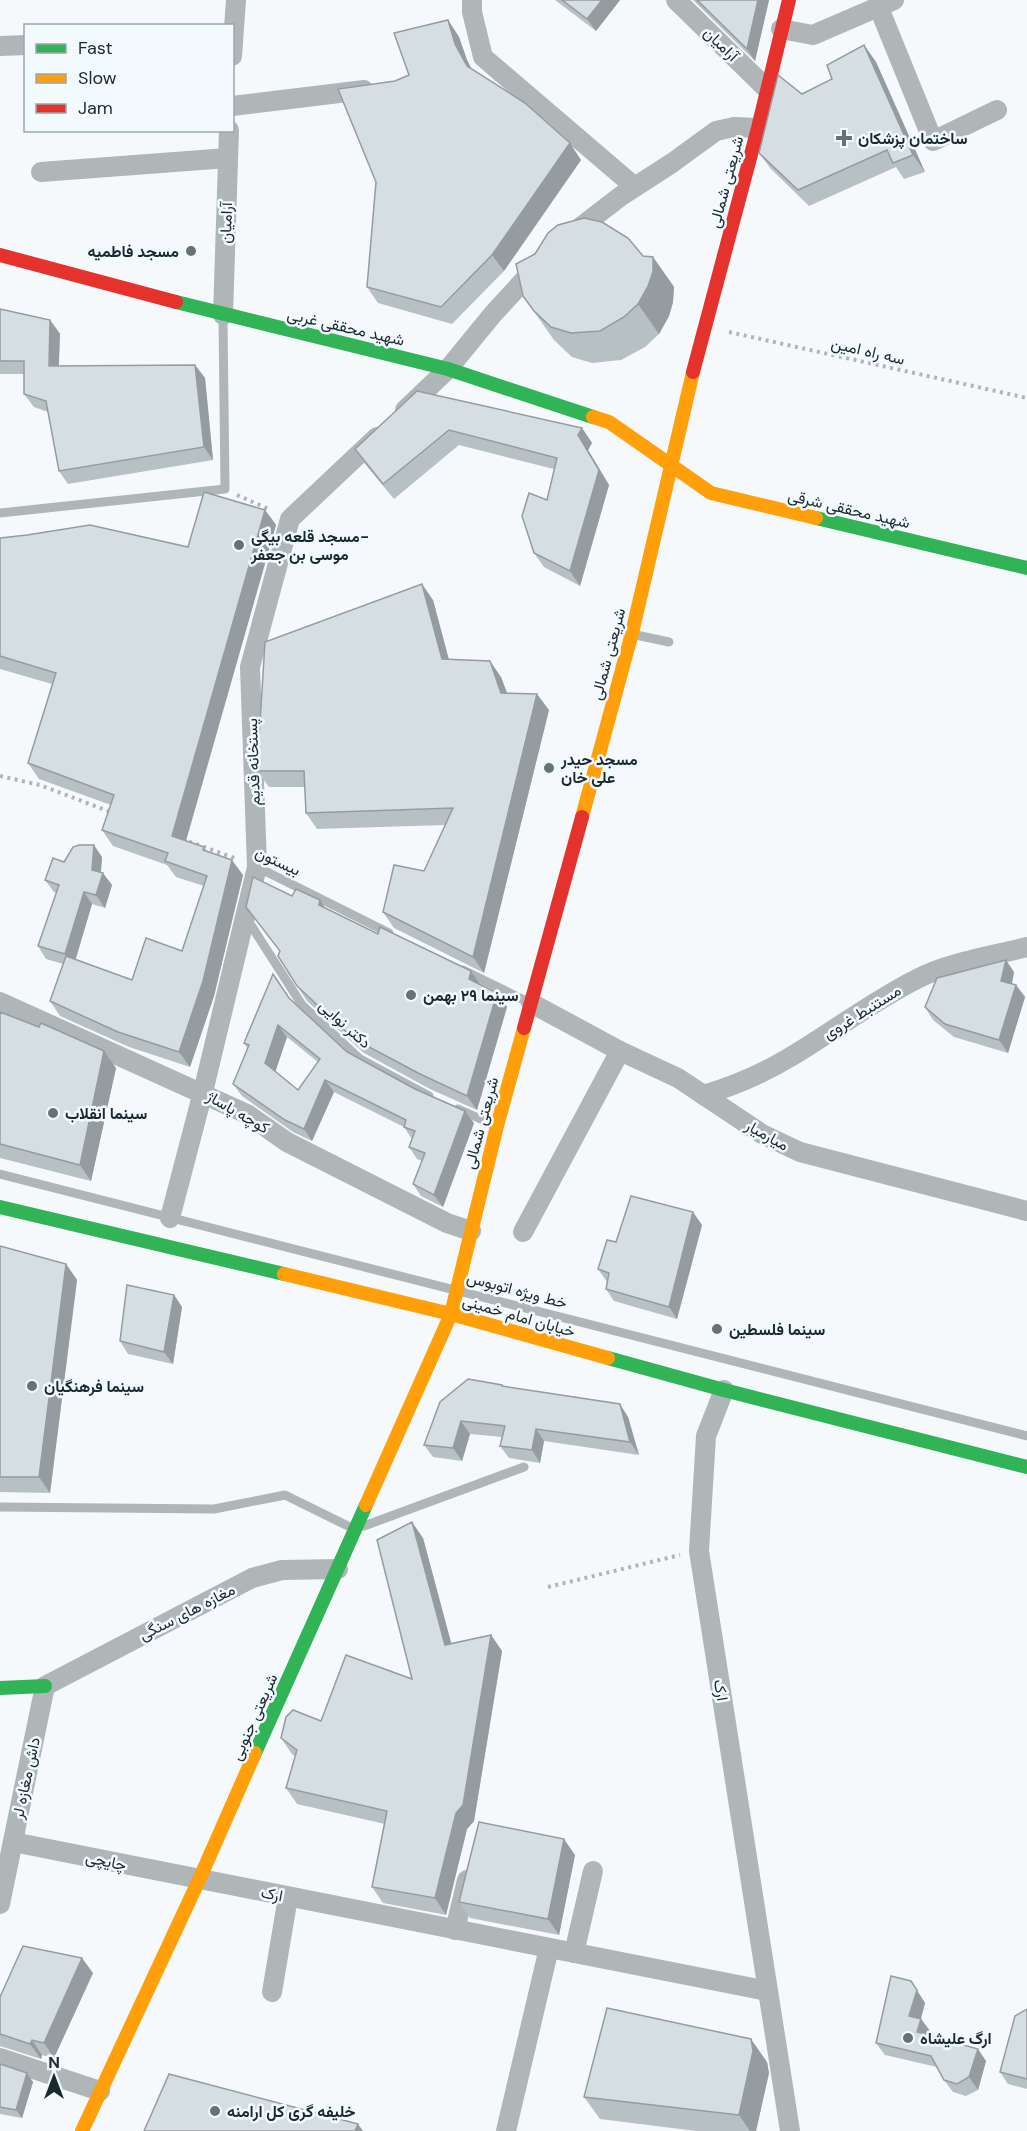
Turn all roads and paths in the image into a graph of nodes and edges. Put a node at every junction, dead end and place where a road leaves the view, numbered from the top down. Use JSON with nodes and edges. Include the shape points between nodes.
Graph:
{"nodes":[{"id":1,"x":236,"y":0,"type":"edge"},
{"id":2,"x":472,"y":0,"type":"edge"},
{"id":3,"x":675,"y":0,"type":"edge"},
{"id":4,"x":789,"y":0,"type":"edge"},
{"id":5,"x":887,"y":4,"type":"edge"},
{"id":6,"x":234,"y":28,"type":"edge"},
{"id":7,"x":781,"y":29,"type":"junction"},
{"id":8,"x":24,"y":45,"type":"edge"},
{"id":9,"x":0,"y":46,"type":"edge"},
{"id":10,"x":382,"y":88,"type":"edge"},
{"id":11,"x":767,"y":89,"type":"junction"},
{"id":12,"x":234,"y":106,"type":"edge"},
{"id":13,"x":997,"y":110,"type":"dead end"},
{"id":14,"x":758,"y":128,"type":"junction"},
{"id":15,"x":229,"y":132,"type":"edge"},
{"id":16,"x":228,"y":158,"type":"junction"},
{"id":17,"x":41,"y":172,"type":"dead end"},
{"id":18,"x":635,"y":187,"type":"junction"},
{"id":19,"x":0,"y":255,"type":"edge"},
{"id":20,"x":223,"y":315,"type":"junction"},
{"id":21,"x":704,"y":326,"type":"junction"},
{"id":22,"x":448,"y":369,"type":"junction"},
{"id":23,"x":1027,"y":398,"type":"edge"},
{"id":24,"x":670,"y":466,"type":"junction"},
{"id":25,"x":225,"y":489,"type":"junction"},
{"id":26,"x":0,"y":513,"type":"edge"},
{"id":27,"x":290,"y":519,"type":"junction"},
{"id":28,"x":1027,"y":568,"type":"edge"},
{"id":29,"x":632,"y":633,"type":"junction"},
{"id":30,"x":669,"y":642,"type":"dead end"},
{"id":31,"x":0,"y":776,"type":"edge"},
{"id":32,"x":116,"y":814,"type":"edge"},
{"id":33,"x":181,"y":838,"type":"edge"},
{"id":34,"x":257,"y":867,"type":"junction"},
{"id":35,"x":245,"y":916,"type":"junction"},
{"id":36,"x":396,"y":936,"type":"edge"},
{"id":37,"x":1027,"y":947,"type":"edge"},
{"id":38,"x":449,"y":963,"type":"edge"},
{"id":39,"x":0,"y":1002,"type":"edge"},
{"id":40,"x":531,"y":1003,"type":"junction"},
{"id":41,"x":620,"y":1051,"type":"junction"},
{"id":42,"x":203,"y":1092,"type":"junction"},
{"id":43,"x":704,"y":1095,"type":"junction"},
{"id":44,"x":437,"y":1099,"type":"edge"},
{"id":45,"x":446,"y":1104,"type":"edge"},
{"id":46,"x":497,"y":1126,"type":"junction"},
{"id":47,"x":0,"y":1174,"type":"edge"},
{"id":48,"x":0,"y":1207,"type":"edge"},
{"id":49,"x":1027,"y":1211,"type":"edge"},
{"id":50,"x":170,"y":1218,"type":"junction"},
{"id":51,"x":471,"y":1231,"type":"junction"},
{"id":52,"x":523,"y":1232,"type":"dead end"},
{"id":53,"x":458,"y":1290,"type":"junction"},
{"id":54,"x":451,"y":1314,"type":"junction"},
{"id":55,"x":724,"y":1390,"type":"junction"},
{"id":56,"x":1027,"y":1436,"type":"edge"},
{"id":57,"x":524,"y":1467,"type":"edge"},
{"id":58,"x":1027,"y":1467,"type":"edge"},
{"id":59,"x":0,"y":1507,"type":"edge"},
{"id":60,"x":356,"y":1529,"type":"junction"},
{"id":61,"x":699,"y":1551,"type":"junction"},
{"id":62,"x":338,"y":1569,"type":"junction"},
{"id":63,"x":548,"y":1587,"type":"dead end"},
{"id":64,"x":45,"y":1686,"type":"junction"},
{"id":65,"x":0,"y":1688,"type":"edge"},
{"id":66,"x":13,"y":1842,"type":"junction"},
{"id":67,"x":471,"y":1864,"type":"edge"},
{"id":68,"x":593,"y":1871,"type":"dead end"},
{"id":69,"x":199,"y":1880,"type":"junction"},
{"id":70,"x":288,"y":1897,"type":"junction"},
{"id":71,"x":0,"y":1904,"type":"edge"},
{"id":72,"x":455,"y":1930,"type":"junction"},
{"id":73,"x":549,"y":1948,"type":"junction"},
{"id":74,"x":574,"y":1953,"type":"junction"},
{"id":75,"x":768,"y":1991,"type":"junction"},
{"id":76,"x":273,"y":1992,"type":"dead end"},
{"id":77,"x":0,"y":2058,"type":"edge"},
{"id":78,"x":100,"y":2091,"type":"junction"},
{"id":79,"x":82,"y":2131,"type":"edge"},
{"id":80,"x":506,"y":2131,"type":"edge"},
{"id":81,"x":790,"y":2131,"type":"edge"}],
"edges":[{"from":1,"to":6,"type":"street"},
{"from":2,"to":18,"type":"street","via":[[483,57]]},
{"from":3,"to":11,"type":"street","name":"آرامیان"},
{"from":4,"to":7,"type":"main road","name":"شریعتی شمالی"},
{"from":5,"to":7,"type":"street","via":[[813,35]]},
{"from":5,"to":13,"type":"street","via":[[933,141]]},
{"from":7,"to":11,"type":"main road","name":"شریعتی شمالی"},
{"from":8,"to":9,"type":"street"},
{"from":10,"to":12,"type":"street"},
{"from":11,"to":14,"type":"main road","name":"شریعتی شمالی"},
{"from":14,"to":18,"type":"street","via":[[716,131]]},
{"from":14,"to":21,"type":"main road","name":"شریعتی شمالی"},
{"from":15,"to":16,"type":"street","name":"آرامیان"},
{"from":16,"to":17,"type":"street"},
{"from":16,"to":20,"type":"street","name":"آرامیان"},
{"from":18,"to":22,"type":"street","via":[[577,229],[535,268]]},
{"from":19,"to":20,"type":"main road","name":"شهید محققی غربی"},
{"from":20,"to":22,"type":"main road","name":"شهید محققی غربی"},
{"from":20,"to":25,"type":"lane"},
{"from":21,"to":23,"type":"path","name":"سه راه امین"},
{"from":21,"to":24,"type":"main road","name":"شریعتی شمالی"},
{"from":22,"to":24,"type":"main road","name":"شهید محققی غربی","via":[[609,422]]},
{"from":22,"to":27,"type":"street"},
{"from":24,"to":28,"type":"main road","name":"شهید محققی شرقی","via":[[711,493]]},
{"from":24,"to":29,"type":"main road","name":"شریعتی شمالی"},
{"from":25,"to":26,"type":"lane"},
{"from":25,"to":27,"type":"path"},
{"from":27,"to":34,"type":"street","name":"پستخانه قدیم","via":[[250,667]]},
{"from":29,"to":30,"type":"lane"},
{"from":29,"to":40,"type":"main road","name":"شریعتی شمالی"},
{"from":31,"to":32,"type":"path"},
{"from":33,"to":34,"type":"path","name":"بیستون"},
{"from":34,"to":35,"type":"street","name":"پستخانه قدیم"},
{"from":34,"to":36,"type":"lane","name":"بیستون"},
{"from":35,"to":42,"type":"street","name":"پستخانه قدیم"},
{"from":35,"to":44,"type":"lane","name":"دکتر نوایی","via":[[302,1005],[360,1059]]},
{"from":37,"to":43,"type":"street","name":"مستنبط غروی","via":[[919,978],[791,1057]]},
{"from":38,"to":40,"type":"lane"},
{"from":39,"to":42,"type":"street","name":"کوچه پاساژ"},
{"from":40,"to":41,"type":"street","name":"میارمیار"},
{"from":40,"to":46,"type":"main road","name":"شریعتی شمالی"},
{"from":41,"to":43,"type":"street","name":"میارمیار"},
{"from":41,"to":52,"type":"street"},
{"from":42,"to":50,"type":"street","name":"پستخانه قدیم"},
{"from":42,"to":51,"type":"street","name":"کوچه پاساژ","via":[[248,1114],[287,1142],[447,1223]]},
{"from":43,"to":49,"type":"street","name":"میارمیار","via":[[762,1134],[800,1152]]},
{"from":45,"to":46,"type":"lane"},
{"from":46,"to":51,"type":"main road","name":"شریعتی شمالی"},
{"from":47,"to":50,"type":"lane","name":"خط ویژه اتوبوس"},
{"from":48,"to":54,"type":"main road","name":"خیابان امام خمینی"},
{"from":50,"to":53,"type":"lane","name":"خط ویژه اتوبوس"},
{"from":51,"to":53,"type":"main road","name":"شریعتی شمالی"},
{"from":53,"to":54,"type":"main road","name":"شریعتی شمالی"},
{"from":53,"to":56,"type":"lane","name":"خط ویژه اتوبوس"},
{"from":54,"to":55,"type":"main road","name":"خیابان امام خمینی"},
{"from":54,"to":60,"type":"main road","name":"شریعتی جنوبی"},
{"from":55,"to":58,"type":"main road","name":"خیابان امام خمینی"},
{"from":55,"to":61,"type":"street","name":"ارک","via":[[706,1436]]},
{"from":57,"to":60,"type":"lane"},
{"from":59,"to":60,"type":"lane","via":[[214,1509],[285,1495]]},
{"from":60,"to":62,"type":"main road","name":"شریعتی جنوبی"},
{"from":61,"to":63,"type":"path"},
{"from":61,"to":75,"type":"street","name":"ارک"},
{"from":62,"to":64,"type":"street","name":"مغازه های سنگی","via":[[282,1570],[252,1578]]},
{"from":62,"to":69,"type":"main road","name":"شریعتی جنوبی"},
{"from":64,"to":65,"type":"main road"},
{"from":64,"to":66,"type":"street","name":"داش مغازه لر"},
{"from":66,"to":69,"type":"street","name":"چایچی"},
{"from":66,"to":71,"type":"street","name":"داش مغازه لر"},
{"from":67,"to":72,"type":"street"},
{"from":68,"to":74,"type":"street"},
{"from":69,"to":70,"type":"street","name":"ارک"},
{"from":69,"to":78,"type":"main road","name":"شریعتی جنوبی"},
{"from":70,"to":72,"type":"street","name":"ارک"},
{"from":70,"to":76,"type":"street"},
{"from":72,"to":73,"type":"street","name":"ارک"},
{"from":73,"to":74,"type":"street","name":"ارک"},
{"from":73,"to":80,"type":"street"},
{"from":74,"to":75,"type":"street","name":"ارک"},
{"from":75,"to":81,"type":"street","name":"ارک"},
{"from":77,"to":78,"type":"street"},
{"from":78,"to":79,"type":"main road","name":"شریعتی جنوبی"}]}
